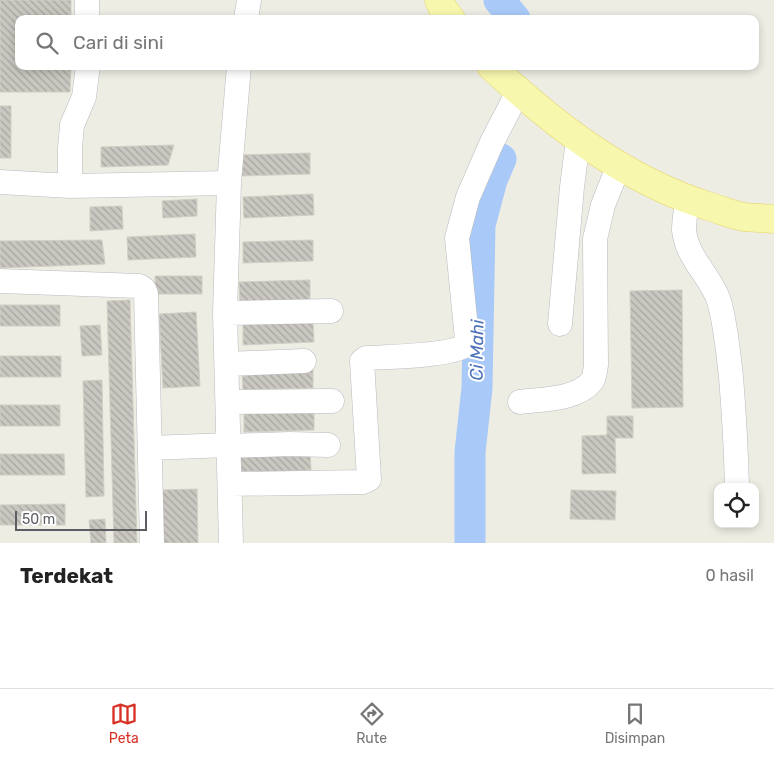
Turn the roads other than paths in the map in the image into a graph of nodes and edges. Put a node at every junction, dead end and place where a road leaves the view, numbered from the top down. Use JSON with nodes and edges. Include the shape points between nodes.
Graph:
{"nodes":[{"id":1,"x":87,"y":0,"type":"edge"},
{"id":2,"x":249,"y":0,"type":"edge"},
{"id":3,"x":87,"y":15,"type":"edge"},
{"id":4,"x":247,"y":15,"type":"edge"},
{"id":5,"x":87,"y":70,"type":"edge"},
{"id":6,"x":238,"y":70,"type":"edge"},
{"id":7,"x":495,"y":70,"type":"edge"},
{"id":8,"x":518,"y":92,"type":"junction"},
{"id":9,"x":578,"y":140,"type":"junction"},
{"id":10,"x":619,"y":165,"type":"junction"},
{"id":11,"x":0,"y":182,"type":"edge"},
{"id":12,"x":229,"y":183,"type":"junction"},
{"id":13,"x":70,"y":186,"type":"junction"},
{"id":14,"x":688,"y":200,"type":"junction"},
{"id":15,"x":774,"y":219,"type":"edge"},
{"id":16,"x":0,"y":281,"type":"edge"},
{"id":17,"x":331,"y":311,"type":"dead end"},
{"id":18,"x":225,"y":312,"type":"junction"},
{"id":19,"x":560,"y":324,"type":"dead end"},
{"id":20,"x":304,"y":362,"type":"dead end"},
{"id":21,"x":227,"y":364,"type":"junction"},
{"id":22,"x":332,"y":400,"type":"dead end"},
{"id":23,"x":228,"y":402,"type":"junction"},
{"id":24,"x":520,"y":402,"type":"dead end"},
{"id":25,"x":328,"y":445,"type":"dead end"},
{"id":26,"x":228,"y":446,"type":"junction"},
{"id":27,"x":150,"y":448,"type":"junction"},
{"id":28,"x":737,"y":483,"type":"edge"},
{"id":29,"x":230,"y":484,"type":"junction"},
{"id":30,"x":152,"y":543,"type":"edge"},
{"id":31,"x":231,"y":543,"type":"edge"}],
"edges":[{"from":1,"to":3,"type":"street"},
{"from":2,"to":4,"type":"street"},
{"from":5,"to":13,"type":"street","via":[[84,97],[72,125]]},
{"from":6,"to":12,"type":"street"},
{"from":7,"to":8,"type":"main road"},
{"from":8,"to":9,"type":"main road"},
{"from":8,"to":29,"type":"street","via":[[468,197],[457,238],[466,345],[434,354],[366,358],[362,361],[370,479],[363,482]]},
{"from":9,"to":10,"type":"main road"},
{"from":9,"to":19,"type":"street"},
{"from":10,"to":14,"type":"main road"},
{"from":10,"to":24,"type":"street","via":[[603,205],[595,239],[596,365],[593,379],[581,391]]},
{"from":11,"to":13,"type":"street"},
{"from":12,"to":13,"type":"street"},
{"from":12,"to":18,"type":"street"},
{"from":14,"to":15,"type":"main road","via":[[742,216]]},
{"from":14,"to":28,"type":"street","via":[[684,230],[688,245],[719,300],[727,338]]},
{"from":16,"to":27,"type":"street","via":[[139,286],[144,289]]},
{"from":17,"to":18,"type":"street"},
{"from":18,"to":21,"type":"street"},
{"from":20,"to":21,"type":"street"},
{"from":21,"to":23,"type":"street"},
{"from":22,"to":23,"type":"street"},
{"from":23,"to":26,"type":"street"},
{"from":25,"to":26,"type":"street"},
{"from":26,"to":27,"type":"street"},
{"from":26,"to":29,"type":"street"},
{"from":27,"to":30,"type":"street"},
{"from":29,"to":31,"type":"street"}]}
